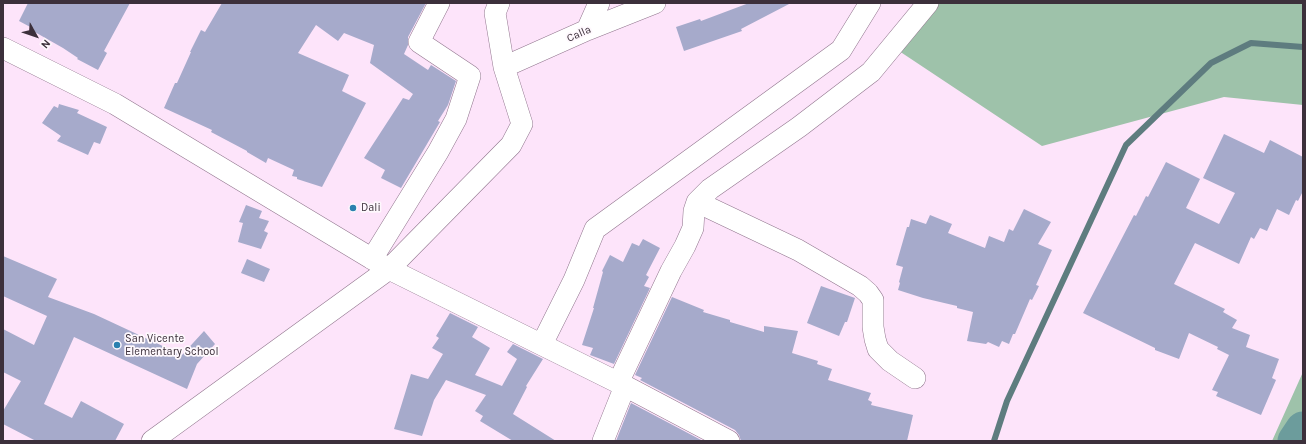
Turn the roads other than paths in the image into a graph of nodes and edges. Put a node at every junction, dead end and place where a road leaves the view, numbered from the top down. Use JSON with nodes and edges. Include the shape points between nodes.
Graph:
{"nodes":[{"id":1,"x":439,"y":3,"type":"edge"},
{"id":2,"x":499,"y":3,"type":"edge"},
{"id":3,"x":599,"y":3,"type":"edge"},
{"id":4,"x":655,"y":3,"type":"edge"},
{"id":5,"x":870,"y":3,"type":"edge"},
{"id":6,"x":928,"y":3,"type":"edge"},
{"id":7,"x":587,"y":30,"type":"junction"},
{"id":8,"x":3,"y":48,"type":"edge"},
{"id":9,"x":504,"y":67,"type":"junction"},
{"id":10,"x":697,"y":202,"type":"junction"},
{"id":11,"x":380,"y":264,"type":"junction"},
{"id":12,"x":542,"y":344,"type":"junction"},
{"id":13,"x":915,"y":378,"type":"dead end"},
{"id":14,"x":621,"y":384,"type":"junction"},
{"id":15,"x":152,"y":441,"type":"edge"},
{"id":16,"x":603,"y":441,"type":"edge"},
{"id":17,"x":729,"y":441,"type":"edge"}],
"edges":[{"from":1,"to":11,"type":"street","via":[[419,42],[470,76],[456,119]]},
{"from":2,"to":9,"type":"street","via":[[495,13]]},
{"from":3,"to":7,"type":"street"},
{"from":4,"to":7,"type":"street","name":"Calla"},
{"from":5,"to":12,"type":"street","via":[[841,50],[595,230],[574,280]]},
{"from":6,"to":10,"type":"street","via":[[872,72],[799,128],[710,189]]},
{"from":7,"to":9,"type":"street","name":"Calla"},
{"from":8,"to":11,"type":"street","via":[[115,104]]},
{"from":9,"to":11,"type":"street","via":[[522,124],[511,145]]},
{"from":10,"to":13,"type":"street","via":[[798,250],[860,286],[873,300],[873,327],[878,349],[890,361]]},
{"from":10,"to":14,"type":"street","via":[[693,228]]},
{"from":11,"to":12,"type":"street"},
{"from":11,"to":15,"type":"street"},
{"from":12,"to":14,"type":"street"},
{"from":14,"to":16,"type":"street"},
{"from":14,"to":17,"type":"street"}]}
